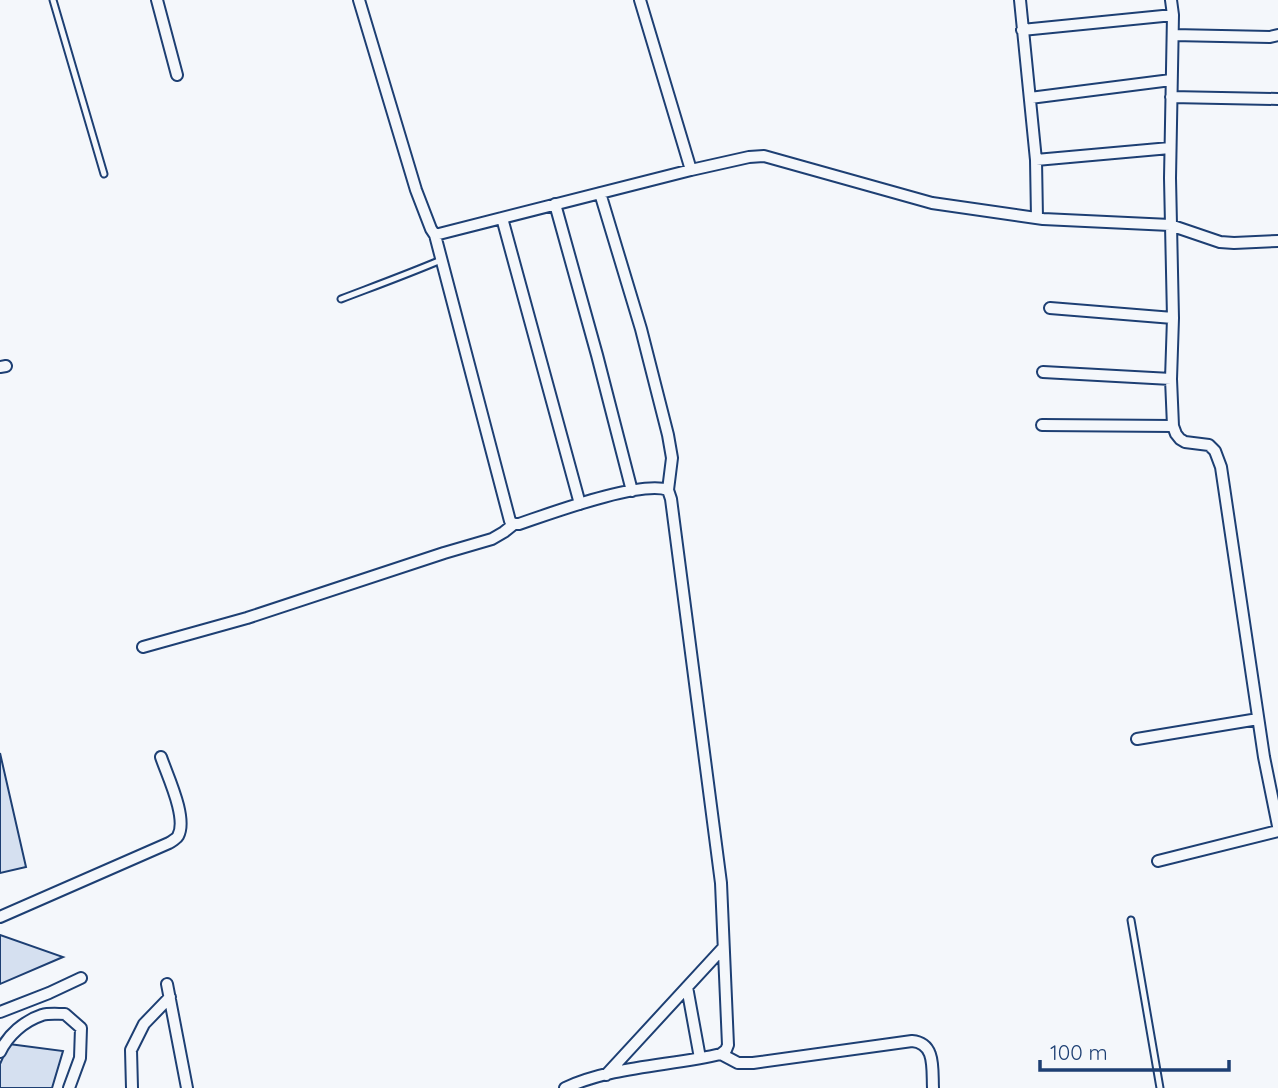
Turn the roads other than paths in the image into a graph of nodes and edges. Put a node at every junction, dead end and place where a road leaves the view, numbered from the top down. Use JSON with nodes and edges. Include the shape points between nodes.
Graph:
{"nodes":[{"id":1,"x":53,"y":0,"type":"edge"},
{"id":2,"x":157,"y":0,"type":"edge"},
{"id":3,"x":359,"y":0,"type":"edge"},
{"id":4,"x":640,"y":0,"type":"edge"},
{"id":5,"x":1020,"y":0,"type":"edge"},
{"id":6,"x":1171,"y":0,"type":"edge"},
{"id":7,"x":1173,"y":15,"type":"junction"},
{"id":8,"x":1023,"y":30,"type":"junction"},
{"id":9,"x":1172,"y":35,"type":"junction"},
{"id":10,"x":1278,"y":35,"type":"edge"},
{"id":11,"x":177,"y":75,"type":"dead end"},
{"id":12,"x":1171,"y":80,"type":"junction"},
{"id":13,"x":1171,"y":97,"type":"junction"},
{"id":14,"x":1030,"y":98,"type":"junction"},
{"id":15,"x":1278,"y":99,"type":"edge"},
{"id":16,"x":1170,"y":148,"type":"junction"},
{"id":17,"x":1036,"y":160,"type":"junction"},
{"id":18,"x":691,"y":170,"type":"junction"},
{"id":19,"x":104,"y":174,"type":"dead end"},
{"id":20,"x":600,"y":193,"type":"junction"},
{"id":21,"x":555,"y":204,"type":"junction"},
{"id":22,"x":502,"y":218,"type":"junction"},
{"id":23,"x":1037,"y":218,"type":"junction"},
{"id":24,"x":1170,"y":225,"type":"junction"},
{"id":25,"x":435,"y":235,"type":"junction"},
{"id":26,"x":1278,"y":241,"type":"edge"},
{"id":27,"x":441,"y":260,"type":"junction"},
{"id":28,"x":341,"y":299,"type":"dead end"},
{"id":29,"x":1050,"y":308,"type":"dead end"},
{"id":30,"x":1173,"y":318,"type":"junction"},
{"id":31,"x":1043,"y":372,"type":"dead end"},
{"id":32,"x":1171,"y":379,"type":"junction"},
{"id":33,"x":1042,"y":425,"type":"dead end"},
{"id":34,"x":1173,"y":426,"type":"junction"},
{"id":35,"x":668,"y":490,"type":"junction"},
{"id":36,"x":632,"y":492,"type":"junction"},
{"id":37,"x":580,"y":504,"type":"junction"},
{"id":38,"x":514,"y":524,"type":"junction"},
{"id":39,"x":143,"y":647,"type":"dead end"},
{"id":40,"x":1258,"y":719,"type":"junction"},
{"id":41,"x":1136,"y":739,"type":"dead end"},
{"id":42,"x":161,"y":757,"type":"dead end"},
{"id":43,"x":1273,"y":774,"type":"edge"},
{"id":44,"x":1278,"y":829,"type":"edge"},
{"id":45,"x":1158,"y":861,"type":"dead end"},
{"id":46,"x":0,"y":917,"type":"edge"},
{"id":47,"x":1131,"y":920,"type":"dead end"},
{"id":48,"x":723,"y":948,"type":"junction"},
{"id":49,"x":81,"y":978,"type":"dead end"},
{"id":50,"x":167,"y":984,"type":"dead end"},
{"id":51,"x":687,"y":987,"type":"junction"},
{"id":52,"x":170,"y":997,"type":"junction"},
{"id":53,"x":0,"y":1012,"type":"edge"},
{"id":54,"x":0,"y":1052,"type":"edge"},
{"id":55,"x":721,"y":1054,"type":"junction"},
{"id":56,"x":700,"y":1058,"type":"junction"},
{"id":57,"x":606,"y":1075,"type":"junction"},
{"id":58,"x":69,"y":1088,"type":"edge"},
{"id":59,"x":132,"y":1088,"type":"edge"},
{"id":60,"x":187,"y":1088,"type":"edge"},
{"id":61,"x":565,"y":1088,"type":"edge"},
{"id":62,"x":933,"y":1088,"type":"edge"},
{"id":63,"x":1160,"y":1088,"type":"edge"}],
"edges":[{"from":1,"to":19,"type":"lane"},
{"from":2,"to":11,"type":"street"},
{"from":3,"to":25,"type":"street","via":[[416,190]]},
{"from":4,"to":18,"type":"street"},
{"from":5,"to":8,"type":"street"},
{"from":6,"to":7,"type":"street"},
{"from":7,"to":8,"type":"street"},
{"from":7,"to":9,"type":"street"},
{"from":8,"to":14,"type":"street"},
{"from":9,"to":10,"type":"street"},
{"from":9,"to":12,"type":"street"},
{"from":12,"to":13,"type":"street"},
{"from":12,"to":14,"type":"street"},
{"from":13,"to":15,"type":"street"},
{"from":13,"to":16,"type":"street"},
{"from":14,"to":17,"type":"street"},
{"from":16,"to":17,"type":"street"},
{"from":16,"to":24,"type":"street"},
{"from":17,"to":23,"type":"street"},
{"from":18,"to":20,"type":"street"},
{"from":18,"to":23,"type":"street","via":[[764,156],[932,203]]},
{"from":20,"to":21,"type":"street"},
{"from":20,"to":35,"type":"street","via":[[668,435],[672,458]]},
{"from":21,"to":22,"type":"street"},
{"from":21,"to":36,"type":"street"},
{"from":22,"to":25,"type":"street"},
{"from":22,"to":37,"type":"street"},
{"from":23,"to":24,"type":"street"},
{"from":24,"to":26,"type":"street","via":[[1220,242]]},
{"from":24,"to":30,"type":"street"},
{"from":25,"to":27,"type":"street"},
{"from":27,"to":28,"type":"lane"},
{"from":27,"to":38,"type":"street"},
{"from":29,"to":30,"type":"street"},
{"from":30,"to":32,"type":"street"},
{"from":31,"to":32,"type":"street"},
{"from":32,"to":34,"type":"street"},
{"from":33,"to":34,"type":"street"},
{"from":34,"to":40,"type":"street","via":[[1185,442],[1209,445],[1221,467]]},
{"from":35,"to":36,"type":"street"},
{"from":35,"to":48,"type":"street","via":[[716,841]]},
{"from":36,"to":37,"type":"street"},
{"from":37,"to":38,"type":"street"},
{"from":38,"to":39,"type":"street","via":[[492,539]]},
{"from":40,"to":41,"type":"street"},
{"from":40,"to":43,"type":"street"},
{"from":42,"to":46,"type":"street","via":[[180,813],[178,836]]},
{"from":43,"to":44,"type":"street"},
{"from":44,"to":45,"type":"street"},
{"from":47,"to":63,"type":"lane"},
{"from":48,"to":51,"type":"street"},
{"from":48,"to":55,"type":"street","via":[[727,1045]]},
{"from":49,"to":53,"type":"street"},
{"from":50,"to":52,"type":"street"},
{"from":51,"to":56,"type":"street"},
{"from":51,"to":57,"type":"street"},
{"from":52,"to":59,"type":"street","via":[[144,1024],[131,1050]]},
{"from":52,"to":60,"type":"street"},
{"from":54,"to":58,"type":"street","via":[[5,1040],[25,1023],[44,1014],[65,1014],[81,1028],[80,1058]]},
{"from":55,"to":56,"type":"street"},
{"from":55,"to":62,"type":"street","via":[[738,1063],[752,1063],[919,1041],[930,1052]]},
{"from":56,"to":57,"type":"street"},
{"from":57,"to":61,"type":"street"}]}
